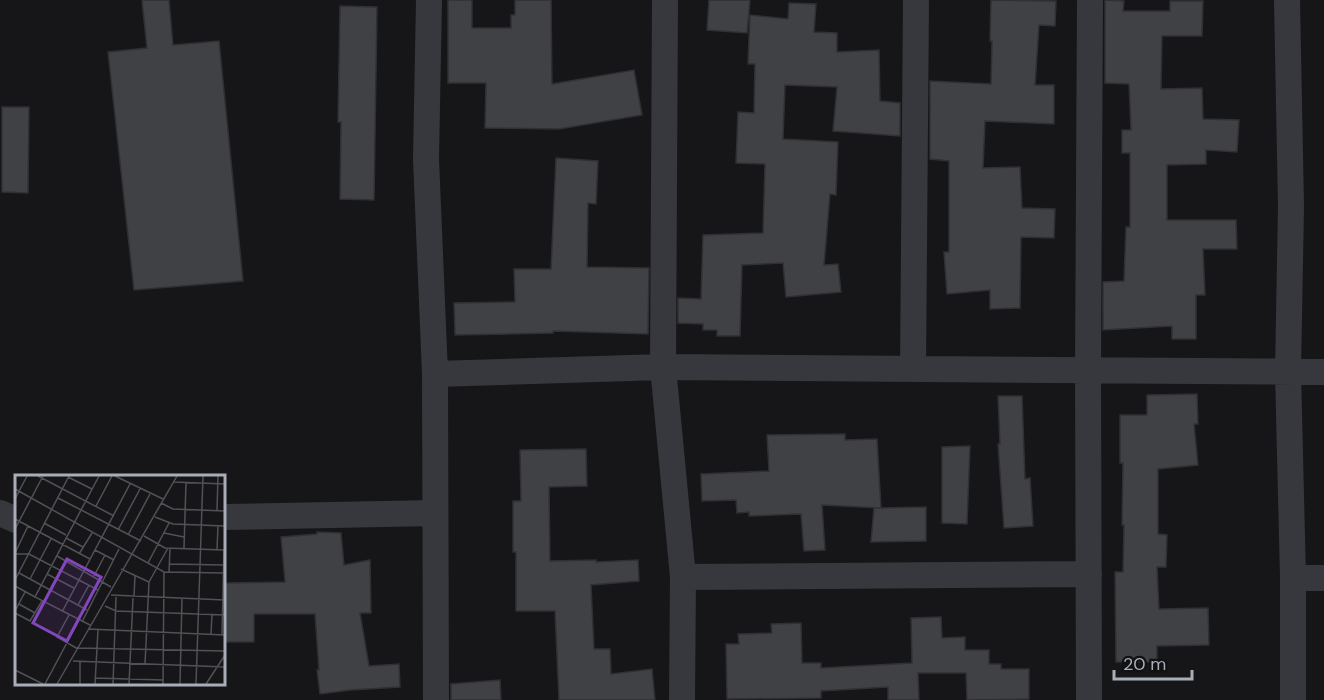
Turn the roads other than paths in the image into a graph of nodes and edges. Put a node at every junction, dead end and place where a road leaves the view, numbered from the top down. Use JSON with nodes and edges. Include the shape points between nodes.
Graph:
{"nodes":[{"id":1,"x":429,"y":0,"type":"edge"},
{"id":2,"x":665,"y":0,"type":"edge"},
{"id":3,"x":916,"y":0,"type":"edge"},
{"id":4,"x":1090,"y":0,"type":"edge"},
{"id":5,"x":1287,"y":0,"type":"edge"},
{"id":6,"x":663,"y":367,"type":"junction"},
{"id":7,"x":913,"y":369,"type":"junction"},
{"id":8,"x":1088,"y":371,"type":"junction"},
{"id":9,"x":1288,"y":372,"type":"junction"},
{"id":10,"x":1324,"y":372,"type":"edge"},
{"id":11,"x":435,"y":374,"type":"junction"},
{"id":12,"x":0,"y":513,"type":"edge"},
{"id":13,"x":435,"y":513,"type":"junction"},
{"id":14,"x":225,"y":517,"type":"edge"},
{"id":15,"x":15,"y":520,"type":"edge"},
{"id":16,"x":1089,"y":573,"type":"junction"},
{"id":17,"x":683,"y":577,"type":"junction"},
{"id":18,"x":1293,"y":578,"type":"junction"},
{"id":19,"x":1324,"y":578,"type":"edge"},
{"id":20,"x":436,"y":700,"type":"edge"},
{"id":21,"x":682,"y":700,"type":"edge"},
{"id":22,"x":1089,"y":700,"type":"edge"},
{"id":23,"x":1293,"y":700,"type":"edge"}],
"edges":[{"from":1,"to":11,"type":"street","via":[[426,159]]},
{"from":2,"to":6,"type":"street"},
{"from":3,"to":7,"type":"street"},
{"from":4,"to":8,"type":"street"},
{"from":5,"to":9,"type":"street","via":[[1291,206]]},
{"from":6,"to":7,"type":"street"},
{"from":6,"to":11,"type":"street"},
{"from":6,"to":17,"type":"street"},
{"from":7,"to":8,"type":"street"},
{"from":8,"to":9,"type":"street"},
{"from":8,"to":16,"type":"street"},
{"from":9,"to":10,"type":"street"},
{"from":9,"to":18,"type":"street"},
{"from":11,"to":13,"type":"street"},
{"from":12,"to":15,"type":"street"},
{"from":13,"to":14,"type":"street"},
{"from":13,"to":20,"type":"street"},
{"from":16,"to":17,"type":"street"},
{"from":16,"to":22,"type":"street"},
{"from":17,"to":21,"type":"street"},
{"from":18,"to":19,"type":"street"},
{"from":18,"to":23,"type":"street"}]}
